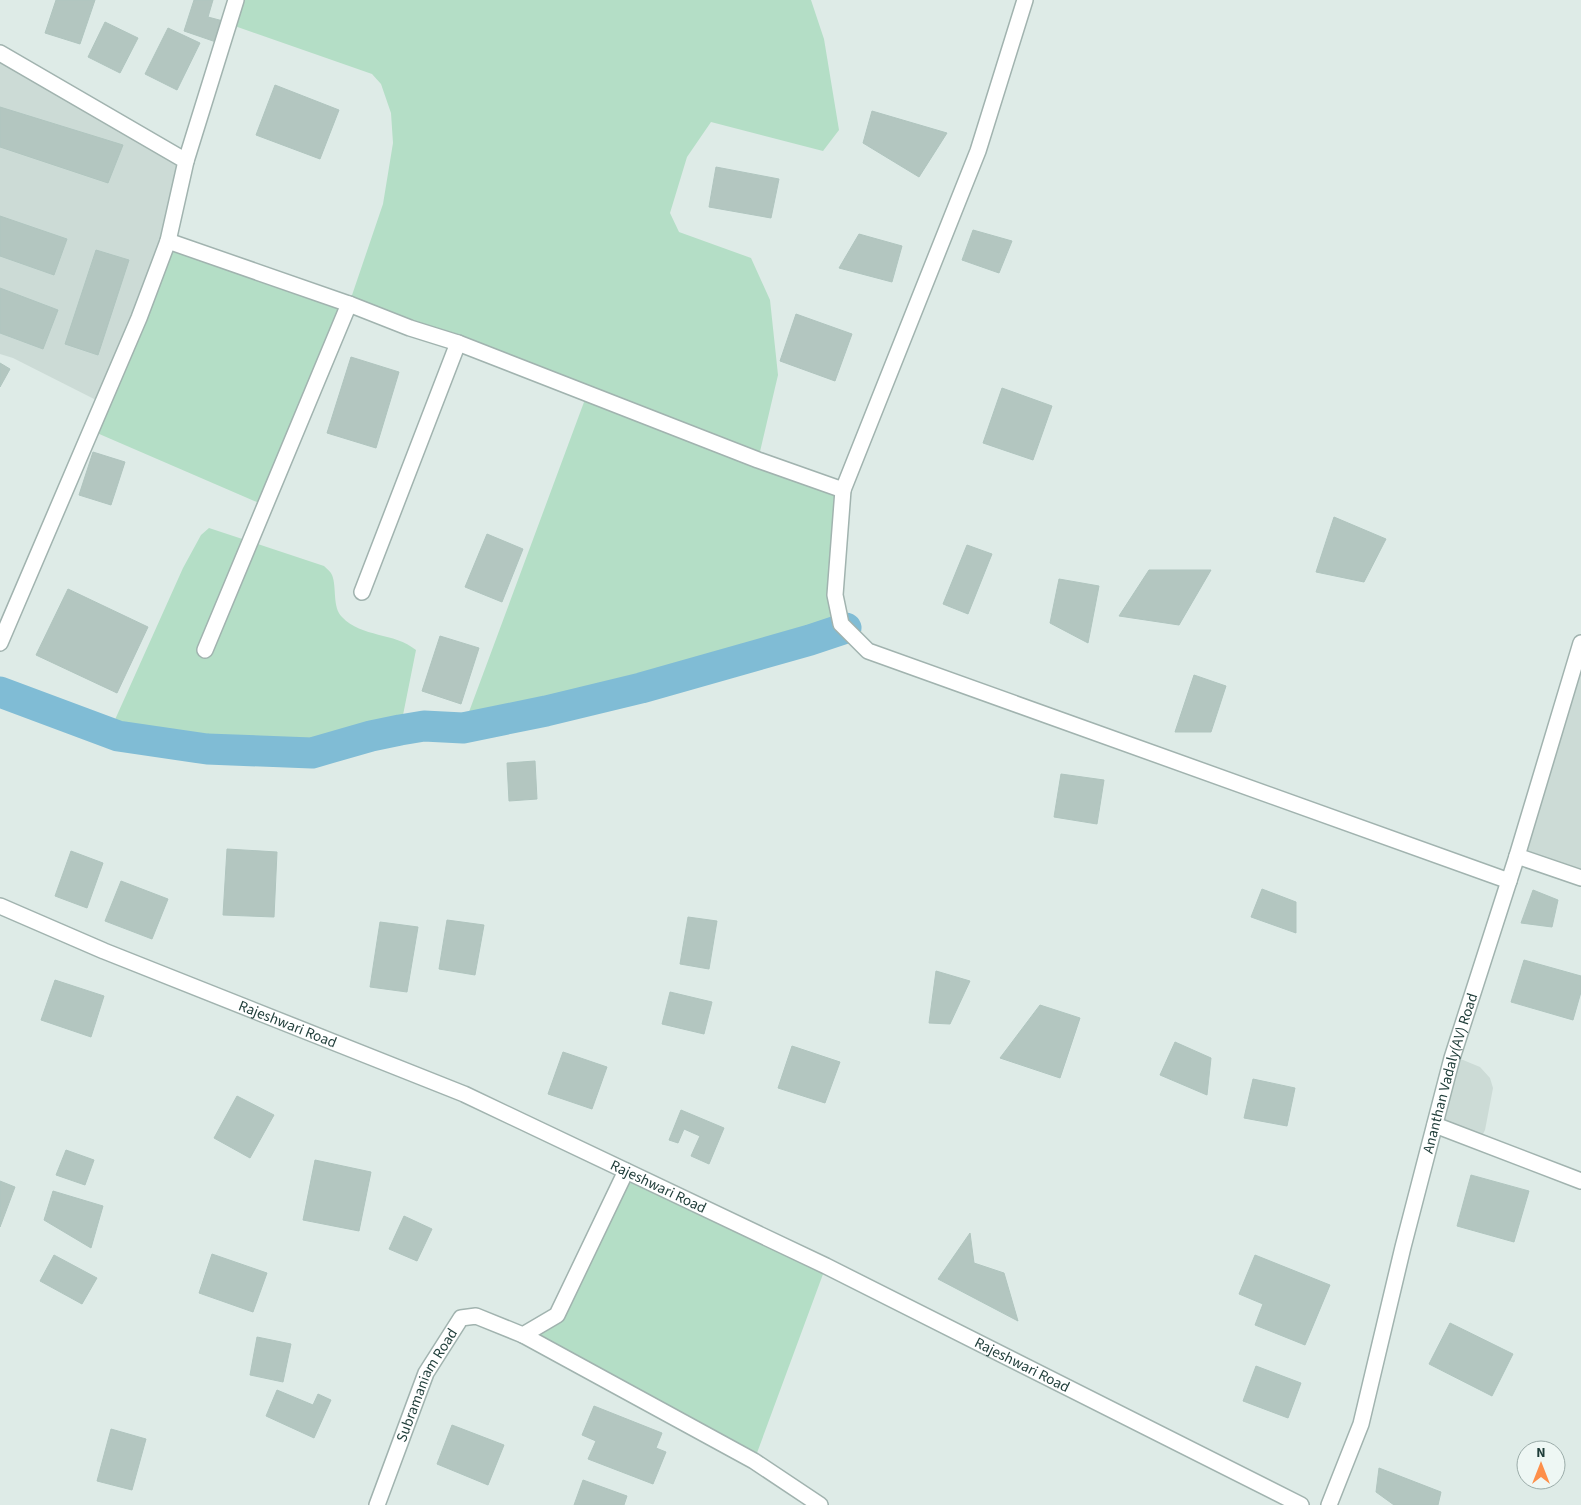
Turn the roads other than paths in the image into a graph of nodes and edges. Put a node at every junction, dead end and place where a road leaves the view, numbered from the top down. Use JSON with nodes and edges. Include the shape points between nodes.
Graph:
{"nodes":[{"id":1,"x":236,"y":0,"type":"edge"},
{"id":2,"x":1025,"y":0,"type":"edge"},
{"id":3,"x":0,"y":53,"type":"edge"},
{"id":4,"x":186,"y":161,"type":"junction"},
{"id":5,"x":168,"y":241,"type":"junction"},
{"id":6,"x":349,"y":304,"type":"junction"},
{"id":7,"x":458,"y":343,"type":"junction"},
{"id":8,"x":843,"y":490,"type":"junction"},
{"id":9,"x":362,"y":592,"type":"dead end"},
{"id":10,"x":0,"y":643,"type":"edge"},
{"id":11,"x":1581,"y":643,"type":"edge"},
{"id":12,"x":205,"y":650,"type":"dead end"},
{"id":13,"x":1517,"y":856,"type":"junction"},
{"id":14,"x":1581,"y":878,"type":"edge"},
{"id":15,"x":1509,"y":881,"type":"junction"},
{"id":16,"x":0,"y":906,"type":"edge"},
{"id":17,"x":1435,"y":1124,"type":"junction"},
{"id":18,"x":626,"y":1171,"type":"junction"},
{"id":19,"x":1581,"y":1181,"type":"edge"},
{"id":20,"x":523,"y":1335,"type":"junction"},
{"id":21,"x":377,"y":1505,"type":"edge"},
{"id":22,"x":820,"y":1505,"type":"edge"},
{"id":23,"x":1301,"y":1505,"type":"edge"},
{"id":24,"x":1329,"y":1505,"type":"edge"}],
"edges":[{"from":1,"to":4,"type":"street"},
{"from":2,"to":8,"type":"street","via":[[978,151]]},
{"from":3,"to":4,"type":"street"},
{"from":4,"to":5,"type":"street"},
{"from":5,"to":6,"type":"street"},
{"from":5,"to":10,"type":"street","via":[[139,318]]},
{"from":6,"to":7,"type":"street"},
{"from":6,"to":12,"type":"street"},
{"from":7,"to":8,"type":"street"},
{"from":7,"to":9,"type":"street"},
{"from":8,"to":15,"type":"street","via":[[835,595],[841,624],[868,651]]},
{"from":11,"to":13,"type":"street","name":"Ananthan Vadaly(AV) Road"},
{"from":13,"to":14,"type":"street"},
{"from":13,"to":15,"type":"street","name":"Ananthan Vadaly(AV) Road"},
{"from":15,"to":17,"type":"street","name":"Ananthan Vadaly(AV) Road","via":[[1452,1058]]},
{"from":16,"to":18,"type":"street","name":"Rajeshwari Road","via":[[104,951],[464,1094]]},
{"from":17,"to":19,"type":"street"},
{"from":17,"to":24,"type":"street","name":"Ananthan Vadaly(AV) Road","via":[[1361,1424]]},
{"from":18,"to":20,"type":"street","via":[[557,1315]]},
{"from":18,"to":23,"type":"street","name":"Rajeshwari Road","via":[[826,1266]]},
{"from":20,"to":21,"type":"street","name":"Subramaniam Road","via":[[476,1316],[461,1318],[426,1373]]},
{"from":20,"to":22,"type":"street","name":"Subramaniam Road","via":[[754,1461]]}]}
